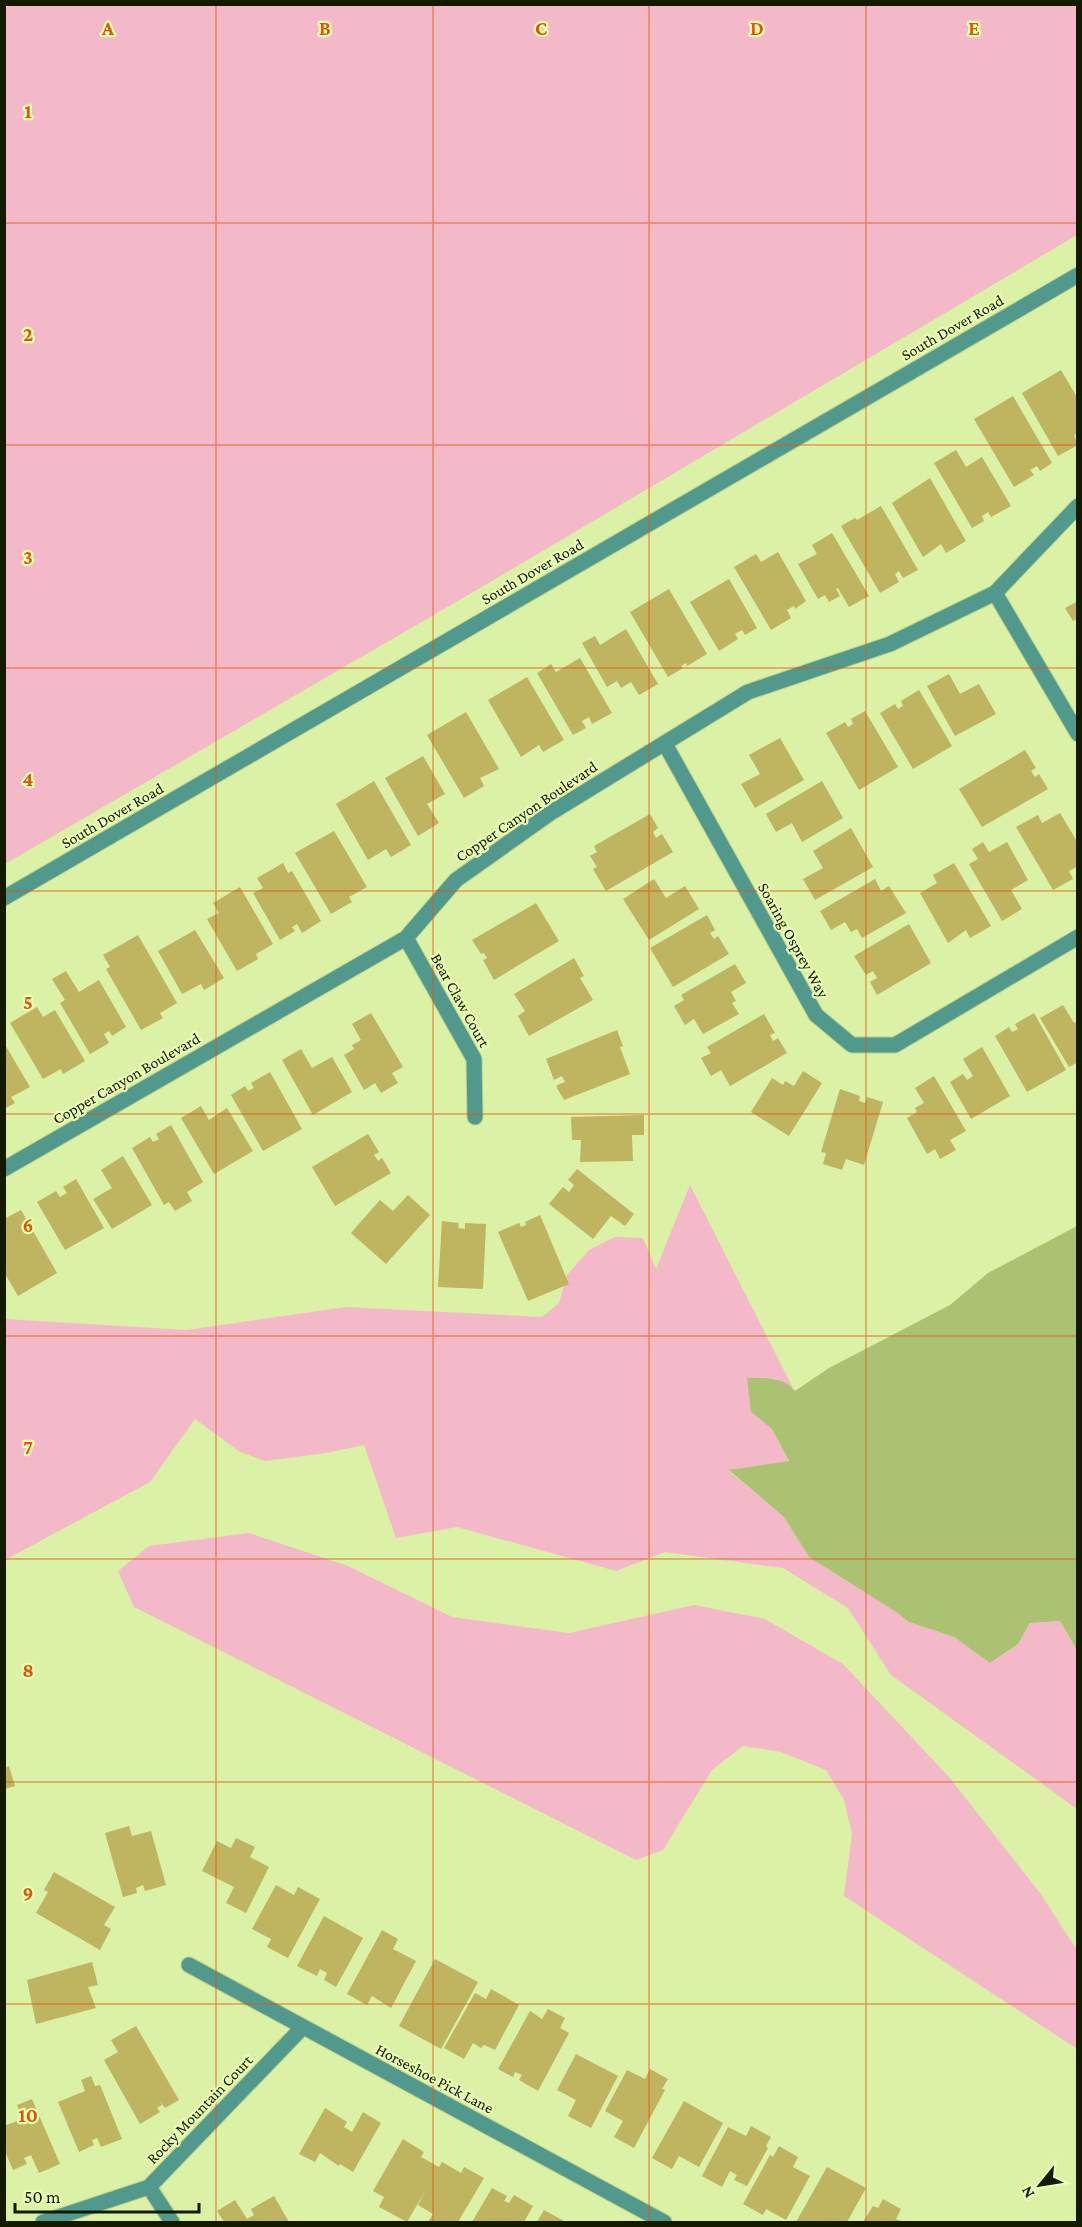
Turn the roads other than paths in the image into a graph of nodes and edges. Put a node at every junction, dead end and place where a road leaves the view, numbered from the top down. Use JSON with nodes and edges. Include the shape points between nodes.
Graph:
{"nodes":[{"id":1,"x":1077,"y":275,"type":"edge"},
{"id":2,"x":1077,"y":506,"type":"edge"},
{"id":3,"x":995,"y":593,"type":"junction"},
{"id":4,"x":1077,"y":734,"type":"edge"},
{"id":5,"x":665,"y":744,"type":"junction"},
{"id":6,"x":4,"y":898,"type":"edge"},
{"id":7,"x":1077,"y":937,"type":"edge"},
{"id":8,"x":406,"y":938,"type":"junction"},
{"id":9,"x":475,"y":1117,"type":"dead end"},
{"id":10,"x":4,"y":1169,"type":"edge"},
{"id":11,"x":189,"y":1965,"type":"dead end"},
{"id":12,"x":302,"y":2028,"type":"junction"},
{"id":13,"x":149,"y":2187,"type":"junction"},
{"id":14,"x":43,"y":2223,"type":"edge"},
{"id":15,"x":172,"y":2223,"type":"edge"},
{"id":16,"x":664,"y":2223,"type":"edge"}],
"edges":[{"from":1,"to":6,"type":"street","name":"South Dover Road"},
{"from":2,"to":3,"type":"street","name":"Copper Canyon Boulevard"},
{"from":3,"to":4,"type":"street"},
{"from":3,"to":5,"type":"street","name":"Copper Canyon Boulevard","via":[[890,644],[748,692]]},
{"from":5,"to":7,"type":"street","name":"Soaring Osprey Way","via":[[816,1015],[852,1045],[895,1045]]},
{"from":5,"to":8,"type":"street","name":"Copper Canyon Boulevard","via":[[552,812],[456,880]]},
{"from":8,"to":9,"type":"street","name":"Bear Claw Court","via":[[474,1059]]},
{"from":8,"to":10,"type":"street","name":"Copper Canyon Boulevard"},
{"from":11,"to":12,"type":"street","name":"Horseshoe Pick Lane"},
{"from":12,"to":13,"type":"street","name":"Rocky Mountain Court"},
{"from":12,"to":16,"type":"street","name":"Horseshoe Pick Lane"},
{"from":13,"to":14,"type":"street","name":"Rocky Mountain Court"},
{"from":13,"to":15,"type":"street"}]}
